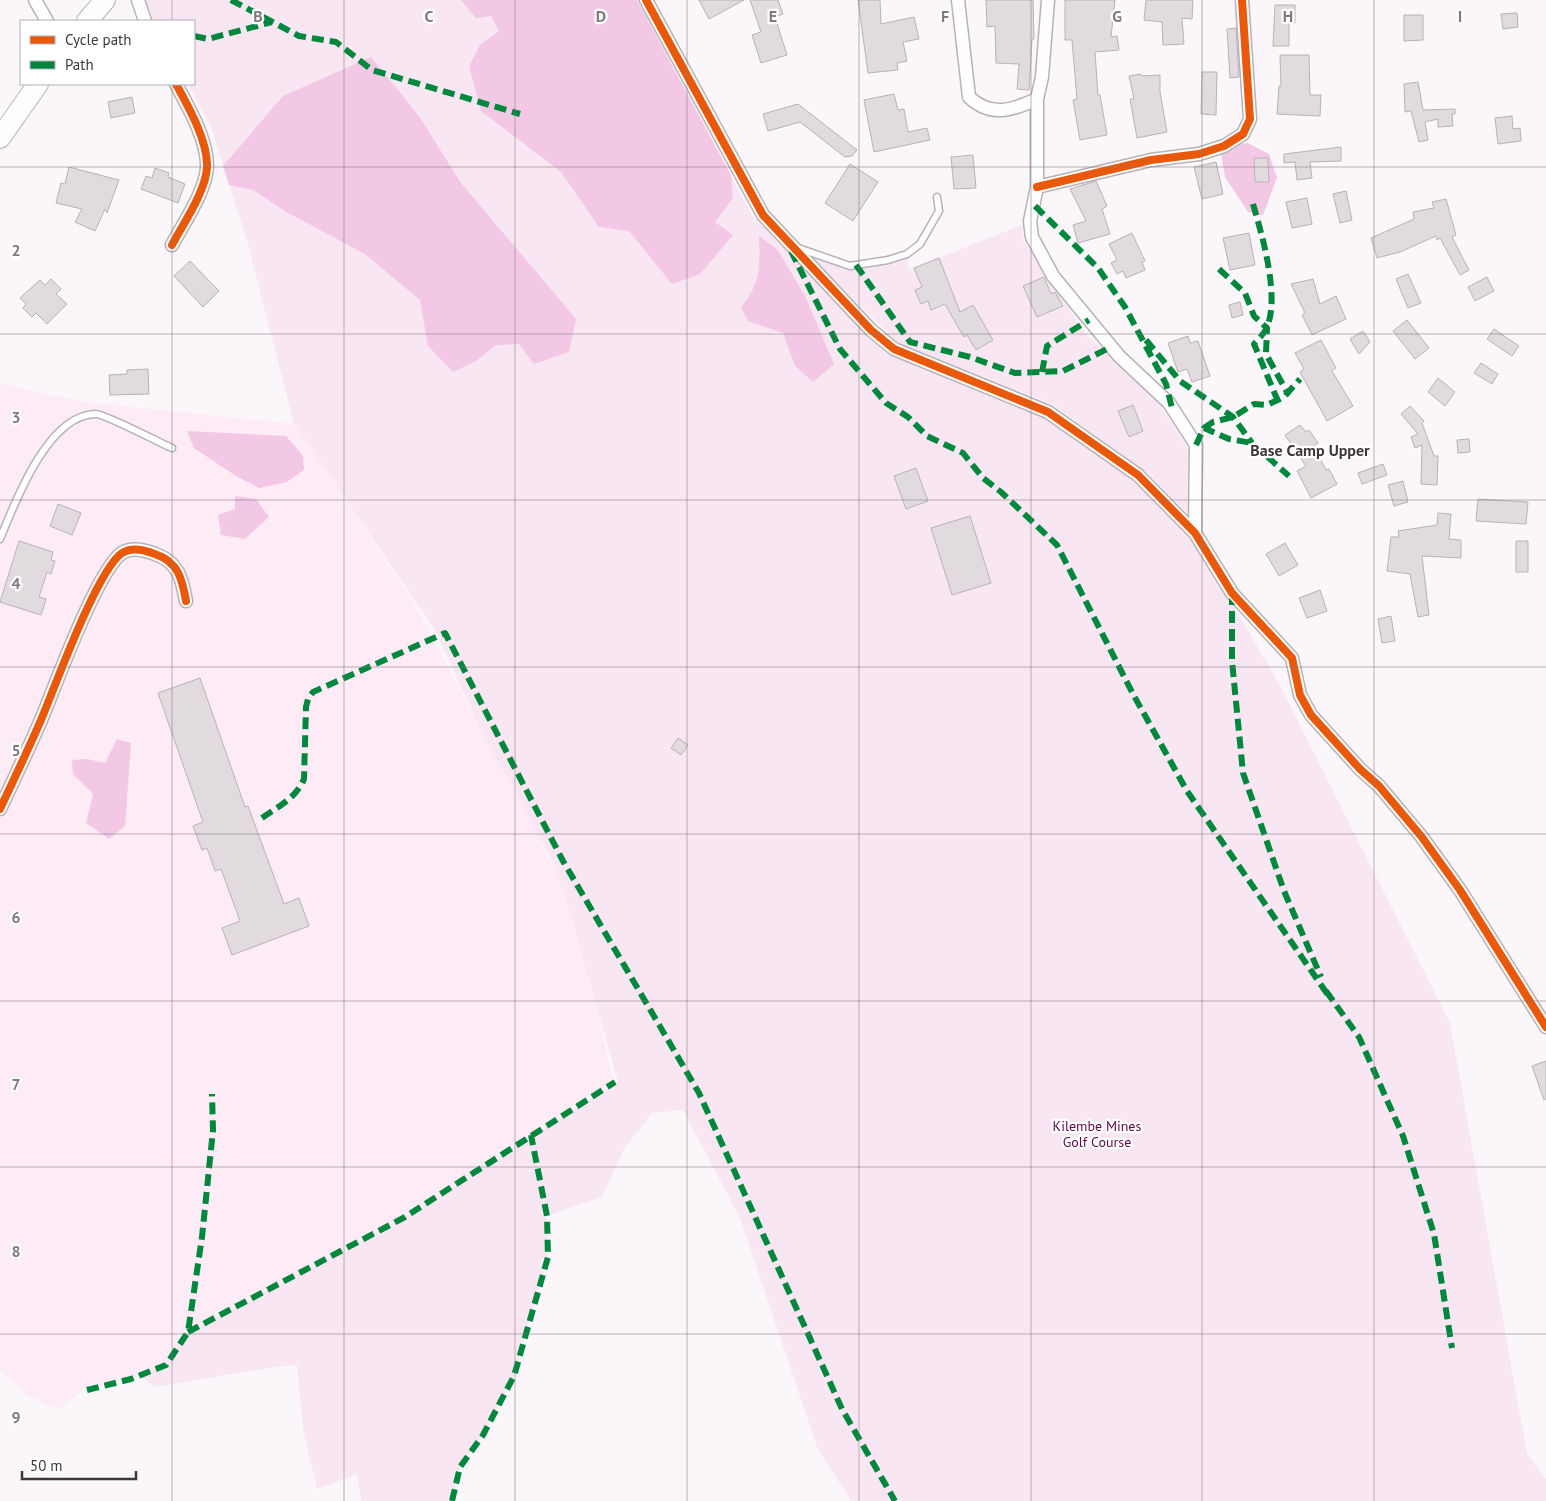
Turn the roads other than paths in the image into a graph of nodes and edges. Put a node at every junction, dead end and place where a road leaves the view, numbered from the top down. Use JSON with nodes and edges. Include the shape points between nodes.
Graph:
{"nodes":[{"id":1,"x":35,"y":0,"type":"edge"},
{"id":2,"x":105,"y":0,"type":"edge"},
{"id":3,"x":138,"y":0,"type":"edge"},
{"id":4,"x":646,"y":0,"type":"edge"},
{"id":5,"x":958,"y":0,"type":"edge"},
{"id":6,"x":1048,"y":0,"type":"edge"},
{"id":7,"x":1242,"y":0,"type":"edge"},
{"id":8,"x":46,"y":20,"type":"edge"},
{"id":9,"x":88,"y":20,"type":"edge"},
{"id":10,"x":144,"y":20,"type":"edge"},
{"id":11,"x":37,"y":85,"type":"edge"},
{"id":12,"x":177,"y":85,"type":"edge"},
{"id":13,"x":1038,"y":99,"type":"junction"},
{"id":14,"x":0,"y":138,"type":"edge"},
{"id":15,"x":1037,"y":187,"type":"junction"},
{"id":16,"x":937,"y":197,"type":"dead end"},
{"id":17,"x":172,"y":245,"type":"dead end"},
{"id":18,"x":792,"y":246,"type":"junction"},
{"id":19,"x":172,"y":448,"type":"dead end"},
{"id":20,"x":1195,"y":533,"type":"junction"},
{"id":21,"x":0,"y":539,"type":"edge"},
{"id":22,"x":186,"y":600,"type":"dead end"},
{"id":23,"x":0,"y":809,"type":"edge"},
{"id":24,"x":1546,"y":1027,"type":"edge"}],
"edges":[{"from":1,"to":8,"type":"street"},
{"from":2,"to":9,"type":"main road"},
{"from":3,"to":10,"type":"street"},
{"from":4,"to":18,"type":"street","via":[[763,215]]},
{"from":5,"to":13,"type":"street","via":[[969,97],[979,106],[998,110],[1014,110]]},
{"from":6,"to":13,"type":"street"},
{"from":7,"to":15,"type":"street","via":[[1250,119],[1243,134],[1224,146],[1200,154],[1151,160]]},
{"from":11,"to":14,"type":"main road"},
{"from":12,"to":17,"type":"street","via":[[198,127],[207,166],[201,189]]},
{"from":13,"to":15,"type":"street"},
{"from":15,"to":20,"type":"street","via":[[1030,221],[1032,236],[1053,276],[1119,356],[1169,403],[1196,445]]},
{"from":16,"to":18,"type":"lane","via":[[939,211],[920,244],[907,254],[850,266]]},
{"from":18,"to":20,"type":"street","via":[[865,325],[894,349],[1048,412],[1138,475]]},
{"from":19,"to":21,"type":"lane","via":[[97,414],[78,418],[46,446],[20,489]]},
{"from":20,"to":24,"type":"street","via":[[1232,593],[1292,658],[1300,695],[1311,716],[1379,786],[1421,836],[1460,890]]},
{"from":22,"to":23,"type":"street","via":[[182,578],[167,560],[140,550],[128,550],[117,558],[94,595]]}]}
